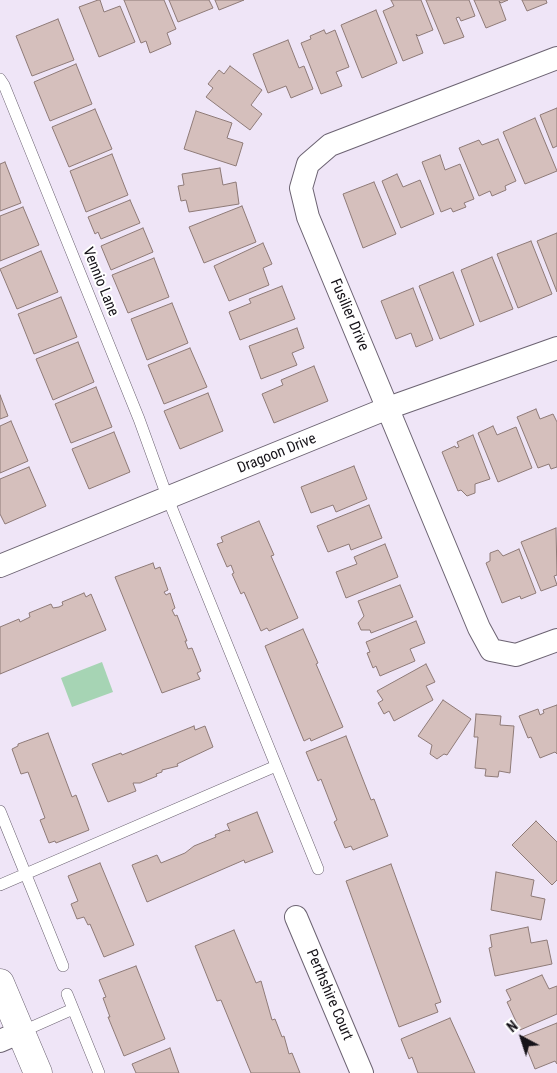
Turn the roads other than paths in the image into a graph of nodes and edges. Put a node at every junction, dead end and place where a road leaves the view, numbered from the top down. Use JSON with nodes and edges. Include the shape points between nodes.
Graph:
{"nodes":[{"id":1,"x":557,"y":58,"type":"edge"},
{"id":2,"x":0,"y":79,"type":"edge"},
{"id":3,"x":557,"y":348,"type":"edge"},
{"id":4,"x":388,"y":408,"type":"junction"},
{"id":5,"x":168,"y":499,"type":"junction"},
{"id":6,"x":0,"y":566,"type":"edge"},
{"id":7,"x":557,"y":640,"type":"edge"},
{"id":8,"x":276,"y":766,"type":"junction"},
{"id":9,"x":0,"y":810,"type":"edge"},
{"id":10,"x":318,"y":869,"type":"dead end"},
{"id":11,"x":26,"y":874,"type":"junction"},
{"id":12,"x":0,"y":885,"type":"edge"},
{"id":13,"x":296,"y":917,"type":"dead end"},
{"id":14,"x":63,"y":966,"type":"dead end"},
{"id":15,"x":0,"y":982,"type":"edge"},
{"id":16,"x":67,"y":994,"type":"dead end"},
{"id":17,"x":73,"y":1009,"type":"junction"},
{"id":18,"x":10,"y":1036,"type":"edge"},
{"id":19,"x":38,"y":1073,"type":"edge"},
{"id":20,"x":99,"y":1073,"type":"edge"},
{"id":21,"x":362,"y":1073,"type":"edge"}],
"edges":[{"from":1,"to":4,"type":"street","name":"Fusilier Drive","via":[[330,145],[308,164],[301,188],[308,217]]},
{"from":2,"to":5,"type":"lane","name":"Vennio Lane","via":[[139,419]]},
{"from":3,"to":4,"type":"street","name":"Dragoon Drive"},
{"from":4,"to":5,"type":"street","name":"Dragoon Drive"},
{"from":4,"to":7,"type":"street","name":"Fusilier Drive","via":[[491,650],[516,655]]},
{"from":5,"to":6,"type":"street","name":"Dragoon Drive"},
{"from":5,"to":8,"type":"lane","name":"Vennio Lane"},
{"from":8,"to":10,"type":"lane","name":"Vennio Lane"},
{"from":8,"to":11,"type":"lane"},
{"from":9,"to":11,"type":"lane"},
{"from":11,"to":12,"type":"lane"},
{"from":11,"to":14,"type":"lane"},
{"from":13,"to":21,"type":"street","name":"Perthshire Court"},
{"from":15,"to":18,"type":"main road"},
{"from":16,"to":17,"type":"lane"},
{"from":17,"to":18,"type":"lane"},
{"from":17,"to":20,"type":"lane"},
{"from":18,"to":19,"type":"main road"}]}
